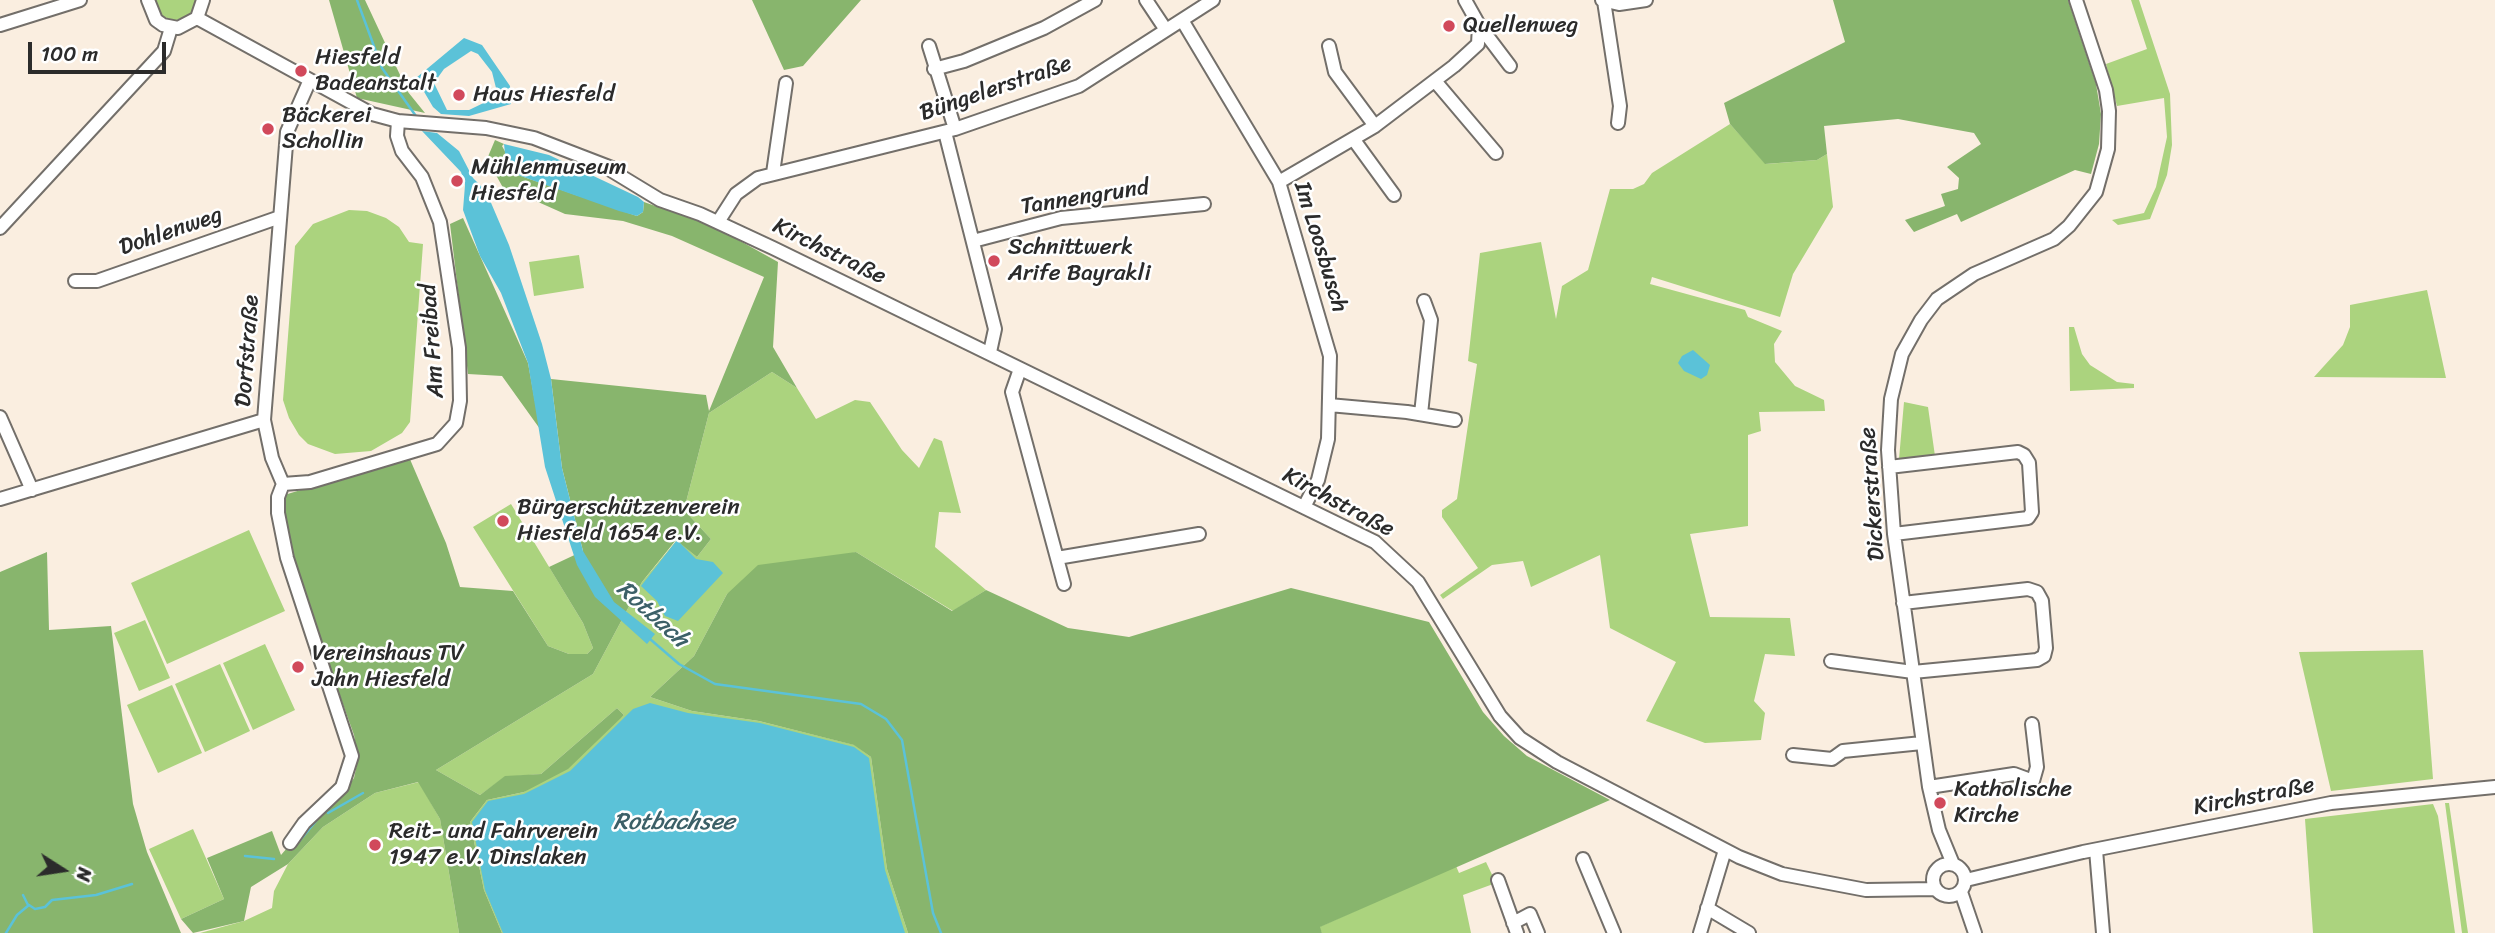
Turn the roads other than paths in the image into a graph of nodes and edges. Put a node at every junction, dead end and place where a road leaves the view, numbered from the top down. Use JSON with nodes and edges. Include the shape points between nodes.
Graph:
{"nodes":[{"id":1,"x":80,"y":0,"type":"edge"},
{"id":2,"x":148,"y":0,"type":"edge"},
{"id":3,"x":203,"y":0,"type":"edge"},
{"id":4,"x":1095,"y":0,"type":"edge"},
{"id":5,"x":1146,"y":0,"type":"edge"},
{"id":6,"x":1213,"y":0,"type":"edge"},
{"id":7,"x":1465,"y":0,"type":"edge"},
{"id":8,"x":1646,"y":0,"type":"edge"},
{"id":9,"x":2076,"y":0,"type":"edge"},
{"id":10,"x":1603,"y":1,"type":"edge"},
{"id":11,"x":197,"y":18,"type":"junction"},
{"id":12,"x":1182,"y":20,"type":"junction"},
{"id":13,"x":0,"y":25,"type":"edge"},
{"id":14,"x":1479,"y":25,"type":"junction"},
{"id":15,"x":171,"y":28,"type":"junction"},
{"id":16,"x":1166,"y":30,"type":"junction"},
{"id":17,"x":929,"y":46,"type":"dead end"},
{"id":18,"x":1329,"y":46,"type":"dead end"},
{"id":19,"x":1510,"y":66,"type":"dead end"},
{"id":20,"x":934,"y":69,"type":"junction"},
{"id":21,"x":1435,"y":80,"type":"junction"},
{"id":22,"x":309,"y":82,"type":"junction"},
{"id":23,"x":786,"y":83,"type":"dead end"},
{"id":24,"x":404,"y":121,"type":"junction"},
{"id":25,"x":1618,"y":123,"type":"dead end"},
{"id":26,"x":1375,"y":126,"type":"junction"},
{"id":27,"x":950,"y":131,"type":"junction"},
{"id":28,"x":1354,"y":140,"type":"junction"},
{"id":29,"x":1496,"y":153,"type":"dead end"},
{"id":30,"x":773,"y":173,"type":"junction"},
{"id":31,"x":1279,"y":182,"type":"junction"},
{"id":32,"x":1394,"y":195,"type":"dead end"},
{"id":33,"x":1204,"y":204,"type":"dead end"},
{"id":34,"x":280,"y":217,"type":"junction"},
{"id":35,"x":718,"y":222,"type":"junction"},
{"id":36,"x":0,"y":228,"type":"edge"},
{"id":37,"x":973,"y":241,"type":"junction"},
{"id":38,"x":75,"y":281,"type":"dead end"},
{"id":39,"x":1424,"y":301,"type":"dead end"},
{"id":40,"x":989,"y":352,"type":"junction"},
{"id":41,"x":1020,"y":369,"type":"junction"},
{"id":42,"x":1329,"y":405,"type":"junction"},
{"id":43,"x":1421,"y":414,"type":"junction"},
{"id":44,"x":0,"y":417,"type":"edge"},
{"id":45,"x":1454,"y":420,"type":"dead end"},
{"id":46,"x":264,"y":421,"type":"junction"},
{"id":47,"x":1889,"y":467,"type":"junction"},
{"id":48,"x":283,"y":484,"type":"junction"},
{"id":49,"x":32,"y":489,"type":"junction"},
{"id":50,"x":0,"y":499,"type":"edge"},
{"id":51,"x":1304,"y":507,"type":"junction"},
{"id":52,"x":1199,"y":534,"type":"dead end"},
{"id":53,"x":1894,"y":534,"type":"junction"},
{"id":54,"x":1057,"y":558,"type":"junction"},
{"id":55,"x":1064,"y":584,"type":"dead end"},
{"id":56,"x":1903,"y":603,"type":"junction"},
{"id":57,"x":1831,"y":661,"type":"dead end"},
{"id":58,"x":1913,"y":672,"type":"junction"},
{"id":59,"x":2032,"y":724,"type":"dead end"},
{"id":60,"x":1922,"y":743,"type":"junction"},
{"id":61,"x":1793,"y":755,"type":"dead end"},
{"id":62,"x":1929,"y":787,"type":"junction"},
{"id":63,"x":2495,"y":787,"type":"edge"},
{"id":64,"x":290,"y":843,"type":"dead end"},
{"id":65,"x":1725,"y":850,"type":"junction"},
{"id":66,"x":2096,"y":850,"type":"junction"},
{"id":67,"x":1583,"y":859,"type":"dead end"},
{"id":68,"x":1950,"y":879,"type":"junction"},
{"id":69,"x":1498,"y":880,"type":"dead end"},
{"id":70,"x":1707,"y":908,"type":"junction"},
{"id":71,"x":1515,"y":928,"type":"edge"},
{"id":72,"x":1538,"y":933,"type":"edge"},
{"id":73,"x":1614,"y":933,"type":"edge"},
{"id":74,"x":1700,"y":933,"type":"edge"},
{"id":75,"x":1749,"y":933,"type":"edge"},
{"id":76,"x":1973,"y":933,"type":"edge"},
{"id":77,"x":2103,"y":933,"type":"edge"}],
"edges":[{"from":1,"to":13,"type":"street"},
{"from":2,"to":15,"type":"street","via":[[156,20]]},
{"from":3,"to":11,"type":"street"},
{"from":4,"to":20,"type":"street","via":[[1044,28]]},
{"from":5,"to":16,"type":"street"},
{"from":6,"to":12,"type":"street","name":"Büngelerstraße"},
{"from":7,"to":14,"type":"street"},
{"from":8,"to":10,"type":"street"},
{"from":9,"to":47,"type":"street","name":"Dickerstraße","via":[[2109,111],[2108,149],[2096,192],[2054,239],[1974,274],[1929,307],[1896,371],[1888,430]]},
{"from":10,"to":25,"type":"street","via":[[1620,106]]},
{"from":11,"to":15,"type":"street"},
{"from":11,"to":22,"type":"street","name":"Kirchstraße"},
{"from":12,"to":16,"type":"street","name":"Büngelerstraße"},
{"from":12,"to":31,"type":"street","name":"Im Loosbusch"},
{"from":14,"to":19,"type":"street"},
{"from":14,"to":21,"type":"street","via":[[1478,44]]},
{"from":15,"to":36,"type":"street","via":[[164,51]]},
{"from":16,"to":27,"type":"street","name":"Büngelerstraße","via":[[1079,86]]},
{"from":17,"to":20,"type":"street"},
{"from":18,"to":26,"type":"street","via":[[1335,72]]},
{"from":20,"to":27,"type":"street"},
{"from":21,"to":26,"type":"street"},
{"from":21,"to":29,"type":"street"},
{"from":22,"to":24,"type":"street","name":"Kirchstraße","via":[[372,114]]},
{"from":22,"to":34,"type":"street","name":"Dorfstraße","via":[[288,132]]},
{"from":23,"to":30,"type":"street"},
{"from":24,"to":35,"type":"street","name":"Kirchstraße","via":[[486,128],[534,138],[604,166],[660,200]]},
{"from":24,"to":48,"type":"street","name":"Am Freibad","via":[[397,136],[401,151],[422,177],[436,208],[451,284],[460,401],[452,431],[438,444],[423,449],[310,482]]},
{"from":26,"to":28,"type":"street"},
{"from":27,"to":30,"type":"street","name":"Büngelerstraße"},
{"from":27,"to":37,"type":"street"},
{"from":28,"to":31,"type":"street"},
{"from":28,"to":32,"type":"street"},
{"from":30,"to":35,"type":"street","name":"Büngelerstraße","via":[[746,185]]},
{"from":31,"to":42,"type":"street","name":"Im Loosbusch","via":[[1330,356]]},
{"from":33,"to":37,"type":"street","name":"Tannengrund","via":[[1061,218]]},
{"from":34,"to":38,"type":"street","name":"Dohlenweg","via":[[97,281]]},
{"from":34,"to":46,"type":"street","name":"Dorfstraße"},
{"from":35,"to":40,"type":"street","name":"Kirchstraße"},
{"from":37,"to":40,"type":"street","via":[[995,329]]},
{"from":39,"to":43,"type":"street","via":[[1431,320]]},
{"from":40,"to":41,"type":"street","name":"Kirchstraße"},
{"from":41,"to":51,"type":"street","name":"Kirchstraße"},
{"from":41,"to":54,"type":"street","via":[[1012,393]]},
{"from":42,"to":43,"type":"street"},
{"from":42,"to":51,"type":"street","name":"Im Loosbusch","via":[[1328,439],[1318,480]]},
{"from":43,"to":45,"type":"street"},
{"from":44,"to":49,"type":"street"},
{"from":46,"to":48,"type":"street","name":"Dorfstraße"},
{"from":46,"to":49,"type":"street"},
{"from":47,"to":53,"type":"street","name":"Dickerstraße"},
{"from":47,"to":53,"type":"street","via":[[2018,452],[2029,463],[2032,512],[2028,518]]},
{"from":48,"to":64,"type":"street","name":"Dorfstraße","via":[[278,513],[287,558],[352,756],[342,787]]},
{"from":49,"to":50,"type":"street"},
{"from":51,"to":65,"type":"street","name":"Kirchstraße","via":[[1375,542],[1419,582],[1500,716],[1520,738]]},
{"from":52,"to":54,"type":"street"},
{"from":53,"to":56,"type":"street","name":"Dickerstraße"},
{"from":54,"to":55,"type":"street"},
{"from":56,"to":58,"type":"street","name":"Dickerstraße"},
{"from":56,"to":58,"type":"street","via":[[2028,589],[2037,592],[2042,601],[2046,648],[2037,660]]},
{"from":57,"to":58,"type":"street"},
{"from":58,"to":60,"type":"street","name":"Dickerstraße"},
{"from":59,"to":62,"type":"street","via":[[2037,767],[2033,781],[2014,774]]},
{"from":60,"to":61,"type":"street","via":[[1843,751],[1832,759]]},
{"from":60,"to":62,"type":"street","name":"Dickerstraße"},
{"from":62,"to":68,"type":"street","name":"Dickerstraße"},
{"from":63,"to":66,"type":"street","name":"Kirchstraße","via":[[2330,803]]},
{"from":65,"to":68,"type":"street","name":"Kirchstraße","via":[[1803,880],[1866,891]]},
{"from":65,"to":70,"type":"street"},
{"from":66,"to":68,"type":"street","name":"Kirchstraße"},
{"from":66,"to":77,"type":"street"},
{"from":67,"to":73,"type":"street"},
{"from":68,"to":76,"type":"street","name":"Dickerstraße"},
{"from":69,"to":71,"type":"street"},
{"from":70,"to":74,"type":"street"},
{"from":70,"to":75,"type":"street"},
{"from":71,"to":72,"type":"street","via":[[1530,914]]}]}
